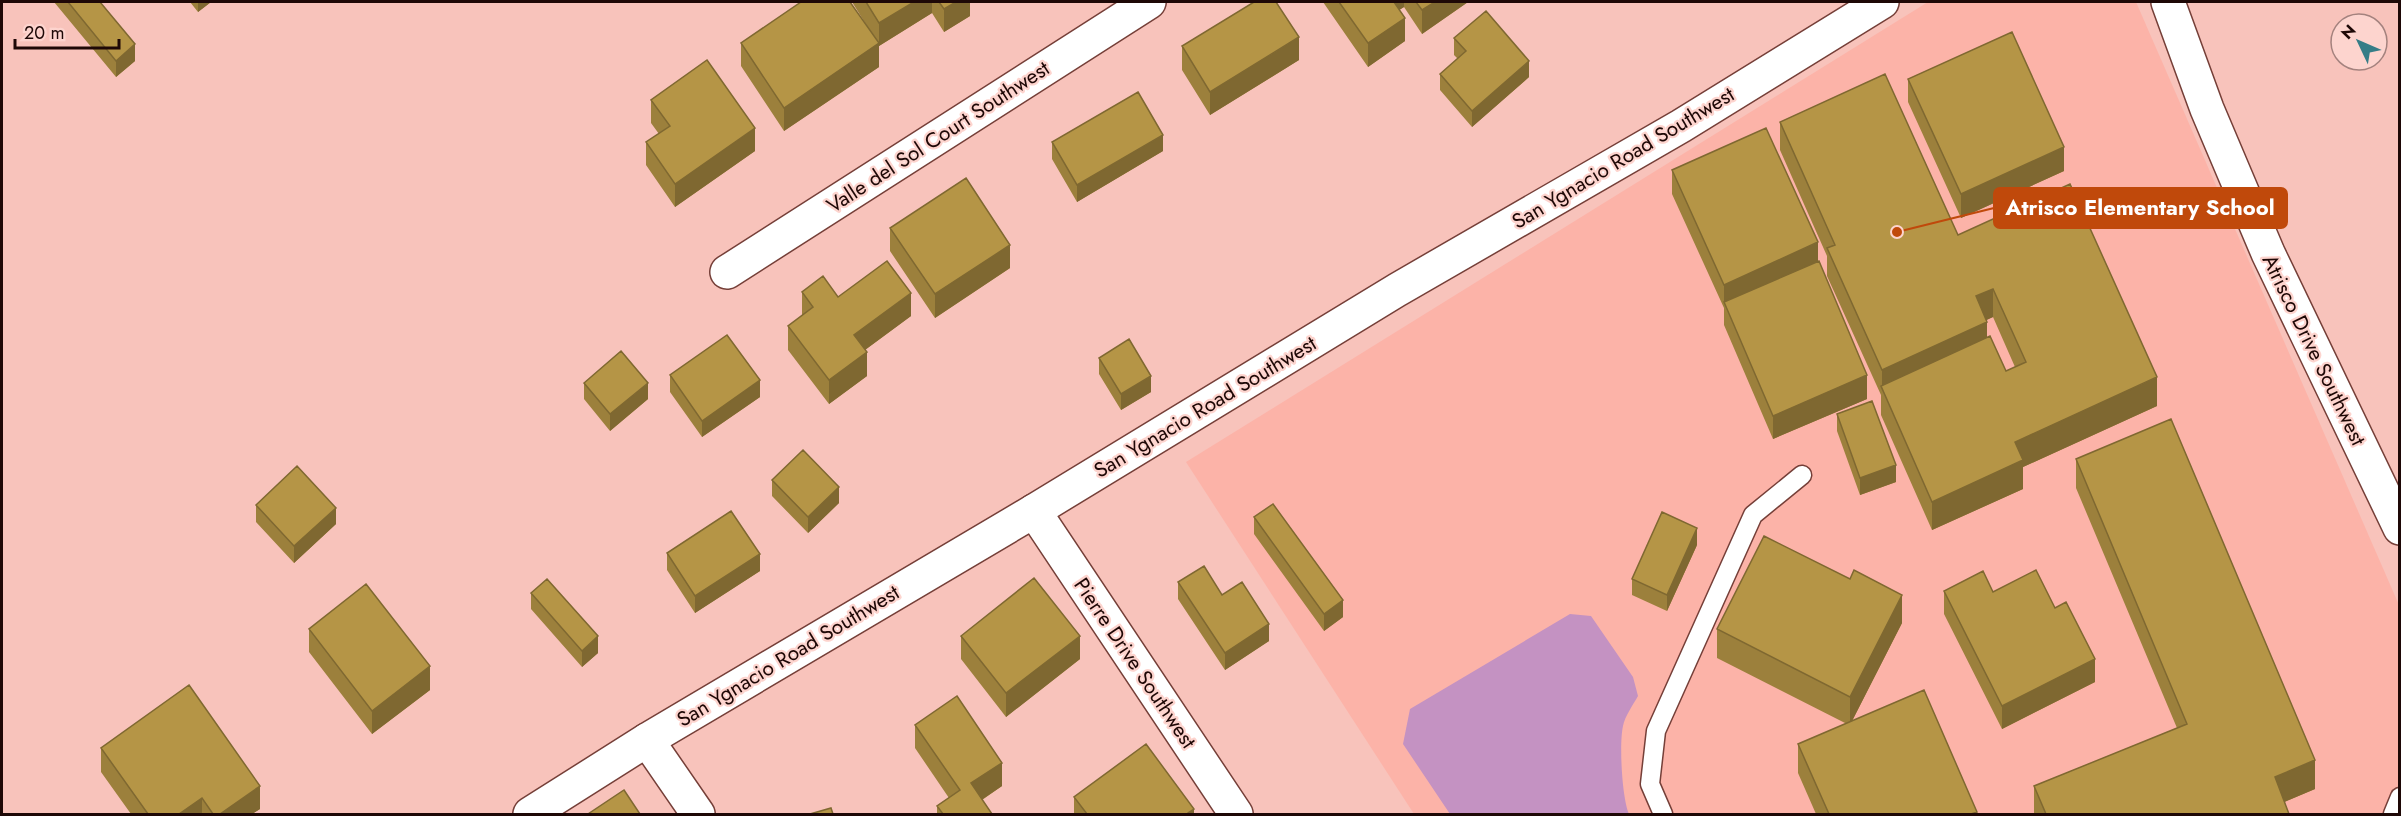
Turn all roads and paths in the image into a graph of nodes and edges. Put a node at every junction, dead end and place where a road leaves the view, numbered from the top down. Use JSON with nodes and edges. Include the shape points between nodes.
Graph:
{"nodes":[{"id":1,"x":1149,"y":2,"type":"edge"},
{"id":2,"x":1882,"y":2,"type":"edge"},
{"id":3,"x":2168,"y":2,"type":"edge"},
{"id":4,"x":727,"y":272,"type":"dead end"},
{"id":5,"x":1802,"y":475,"type":"dead end"},
{"id":6,"x":1034,"y":511,"type":"junction"},
{"id":7,"x":2400,"y":528,"type":"edge"},
{"id":8,"x":647,"y":740,"type":"junction"},
{"id":9,"x":2400,"y":797,"type":"edge"},
{"id":10,"x":530,"y":814,"type":"edge"},
{"id":11,"x":698,"y":814,"type":"edge"},
{"id":12,"x":1236,"y":814,"type":"edge"},
{"id":13,"x":1663,"y":814,"type":"edge"},
{"id":14,"x":2393,"y":814,"type":"edge"}],
"edges":[{"from":1,"to":4,"type":"street","name":"Valle del Sol Court Southwest"},
{"from":2,"to":6,"type":"street","name":"San Ygnacio Road Southwest"},
{"from":3,"to":7,"type":"street","name":"Atrisco Drive Southwest","via":[[2207,109],[2268,254]]},
{"from":5,"to":13,"type":"lane","via":[[1753,515],[1656,731],[1650,784]]},
{"from":6,"to":8,"type":"street","name":"San Ygnacio Road Southwest"},
{"from":6,"to":12,"type":"street","name":"Pierre Drive Southwest"},
{"from":8,"to":10,"type":"street","name":"San Ygnacio Road Southwest"},
{"from":8,"to":11,"type":"street"},
{"from":9,"to":14,"type":"lane"}]}
